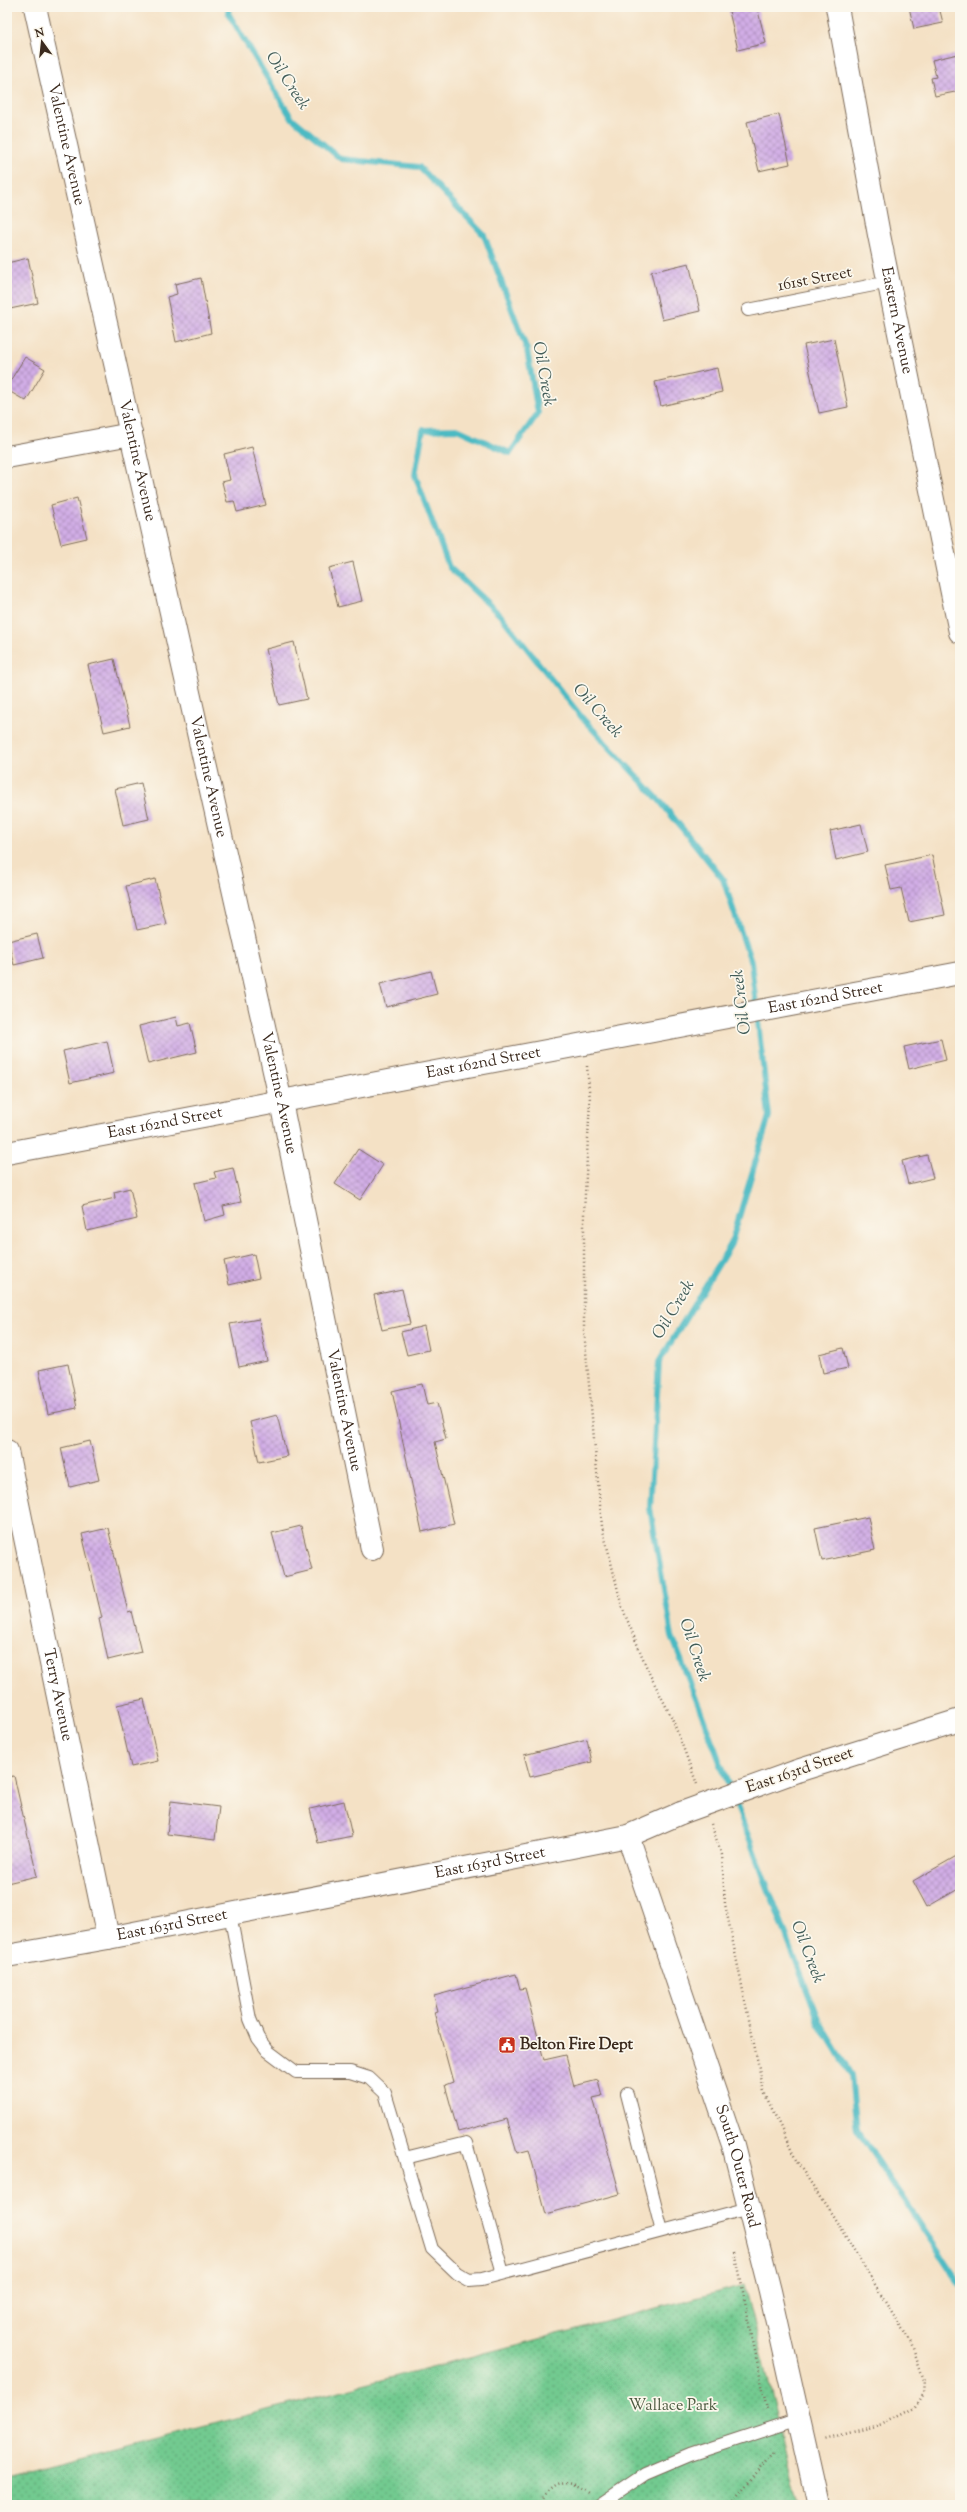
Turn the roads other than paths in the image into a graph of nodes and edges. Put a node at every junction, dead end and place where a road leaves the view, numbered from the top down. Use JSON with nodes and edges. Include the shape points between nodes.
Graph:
{"nodes":[{"id":1,"x":35,"y":7,"type":"edge"},
{"id":2,"x":837,"y":7,"type":"edge"},
{"id":3,"x":889,"y":282,"type":"junction"},
{"id":4,"x":748,"y":310,"type":"dead end"},
{"id":5,"x":131,"y":434,"type":"junction"},
{"id":6,"x":7,"y":457,"type":"edge"},
{"id":7,"x":960,"y":632,"type":"edge"},
{"id":8,"x":960,"y":973,"type":"edge"},
{"id":9,"x":281,"y":1102,"type":"junction"},
{"id":10,"x":7,"y":1153,"type":"edge"},
{"id":11,"x":7,"y":1451,"type":"edge"},
{"id":12,"x":372,"y":1548,"type":"dead end"},
{"id":13,"x":960,"y":1720,"type":"edge"},
{"id":14,"x":628,"y":1836,"type":"junction"},
{"id":15,"x":230,"y":1914,"type":"junction"},
{"id":16,"x":108,"y":1938,"type":"junction"},
{"id":17,"x":7,"y":1956,"type":"edge"},
{"id":18,"x":627,"y":2094,"type":"dead end"},
{"id":19,"x":405,"y":2158,"type":"junction"},
{"id":20,"x":749,"y":2208,"type":"junction"},
{"id":21,"x":662,"y":2231,"type":"junction"},
{"id":22,"x":503,"y":2273,"type":"junction"},
{"id":23,"x":799,"y":2419,"type":"junction"},
{"id":24,"x":600,"y":2504,"type":"edge"},
{"id":25,"x":818,"y":2505,"type":"edge"}],
"edges":[{"from":1,"to":5,"type":"street","name":"Valentine Avenue"},
{"from":2,"to":3,"type":"street","name":"Eastern Avenue"},
{"from":3,"to":4,"type":"lane","name":"161st Street"},
{"from":3,"to":7,"type":"street","name":"Eastern Avenue"},
{"from":5,"to":6,"type":"street"},
{"from":5,"to":9,"type":"street","name":"Valentine Avenue"},
{"from":8,"to":9,"type":"street","name":"East 162nd Street","via":[[788,1008]]},
{"from":9,"to":10,"type":"street","name":"East 162nd Street"},
{"from":9,"to":12,"type":"street","name":"Valentine Avenue"},
{"from":11,"to":16,"type":"street","name":"Terry Avenue"},
{"from":13,"to":14,"type":"street","name":"East 163rd Street","bridge":true,"via":[[797,1771],[680,1813]]},
{"from":14,"to":15,"type":"street","name":"East 163rd Street"},
{"from":14,"to":20,"type":"street","name":"South Outer Road","via":[[733,2145]]},
{"from":15,"to":16,"type":"street","name":"East 163rd Street"},
{"from":15,"to":19,"type":"lane","via":[[250,2019],[258,2038],[280,2062],[296,2072],[350,2072],[369,2078],[385,2093]]},
{"from":16,"to":17,"type":"street","name":"East 163rd Street"},
{"from":18,"to":21,"type":"lane"},
{"from":19,"to":22,"type":"lane","via":[[432,2249],[457,2273],[469,2280]]},
{"from":19,"to":22,"type":"lane","via":[[466,2143]]},
{"from":20,"to":21,"type":"lane"},
{"from":20,"to":23,"type":"street","name":"South Outer Road"},
{"from":21,"to":22,"type":"lane"},
{"from":23,"to":24,"type":"lane","via":[[645,2474]]},
{"from":23,"to":25,"type":"street","name":"South Outer Road"}]}
